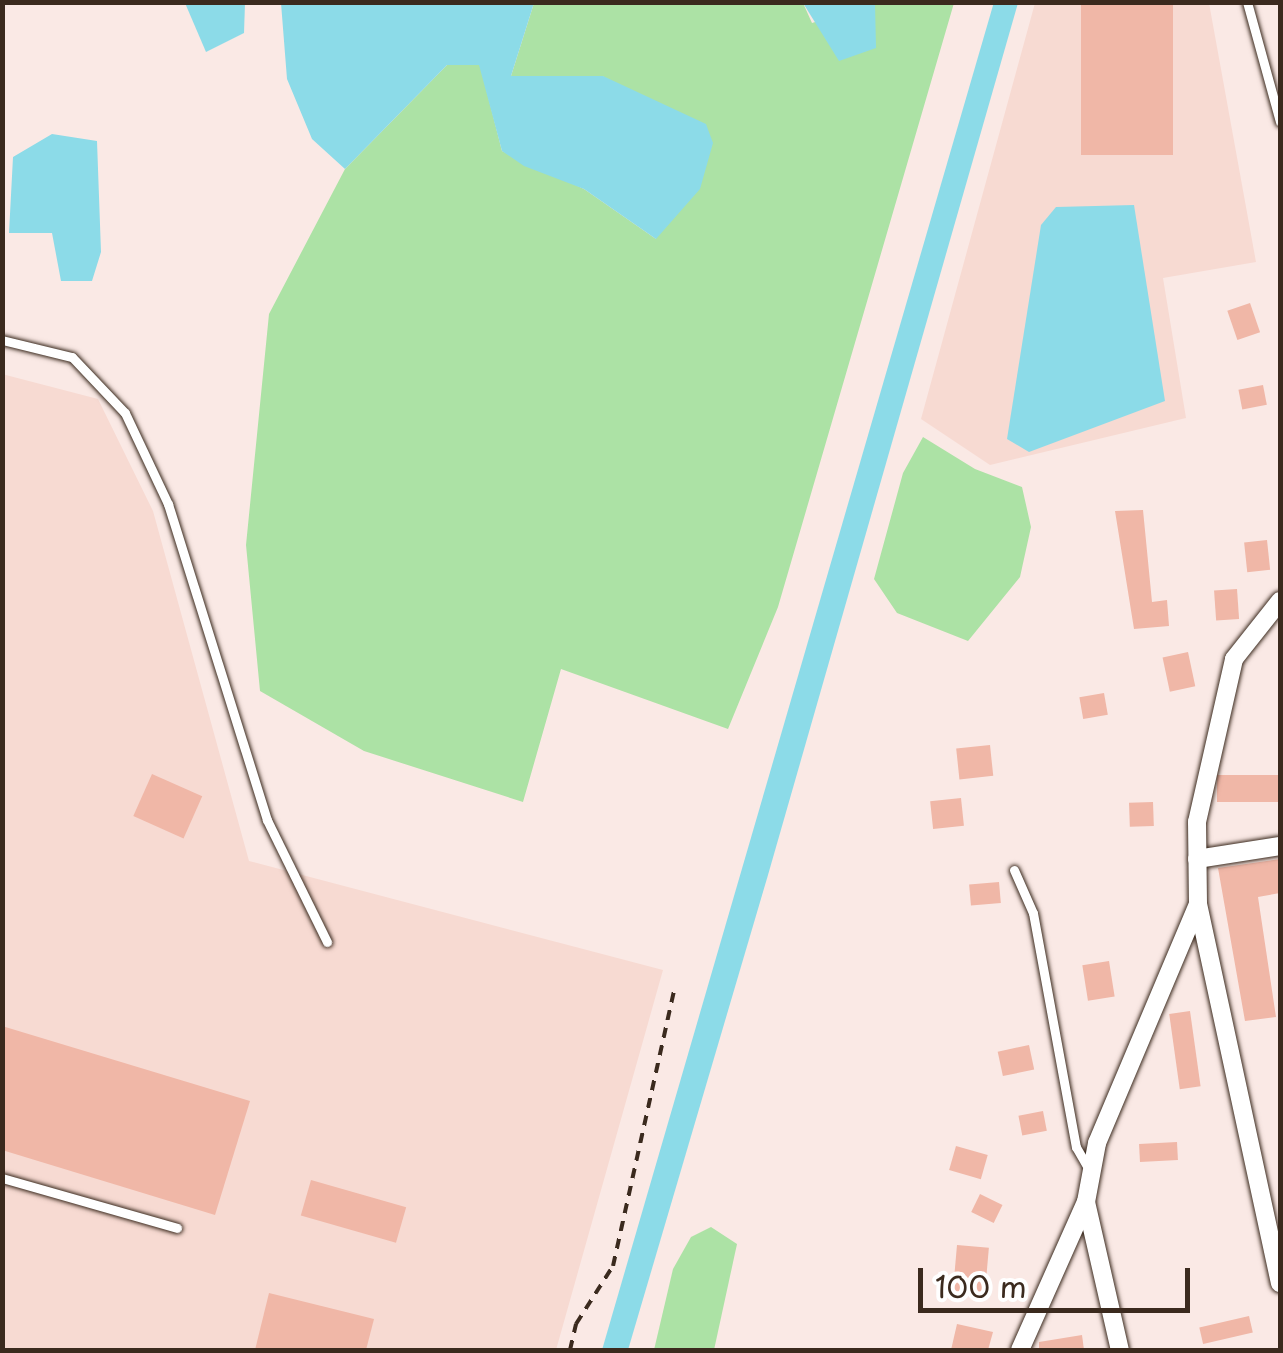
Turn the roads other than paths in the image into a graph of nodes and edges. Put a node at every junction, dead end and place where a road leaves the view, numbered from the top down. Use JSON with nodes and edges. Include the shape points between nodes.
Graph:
{"nodes":[{"id":1,"x":1247,"y":2,"type":"edge"},
{"id":2,"x":1280,"y":122,"type":"edge"},
{"id":3,"x":2,"y":340,"type":"edge"},
{"id":4,"x":1280,"y":602,"type":"edge"},
{"id":5,"x":1280,"y":846,"type":"edge"},
{"id":6,"x":1197,"y":859,"type":"junction"},
{"id":7,"x":1014,"y":870,"type":"dead end"},
{"id":8,"x":1198,"y":904,"type":"junction"},
{"id":9,"x":328,"y":942,"type":"dead end"},
{"id":10,"x":1092,"y":1173,"type":"junction"},
{"id":11,"x":2,"y":1178,"type":"edge"},
{"id":12,"x":1086,"y":1202,"type":"junction"},
{"id":13,"x":177,"y":1228,"type":"dead end"},
{"id":14,"x":1280,"y":1283,"type":"edge"},
{"id":15,"x":1020,"y":1350,"type":"edge"},
{"id":16,"x":1120,"y":1350,"type":"edge"}],
"edges":[{"from":1,"to":2,"type":"lane"},
{"from":3,"to":9,"type":"lane","via":[[72,357],[125,413],[168,504],[266,820]]},
{"from":4,"to":6,"type":"street","via":[[1234,659],[1196,822]]},
{"from":5,"to":6,"type":"street"},
{"from":6,"to":8,"type":"street"},
{"from":7,"to":10,"type":"lane","via":[[1033,913],[1076,1147]]},
{"from":8,"to":10,"type":"street","via":[[1104,1126]]},
{"from":8,"to":14,"type":"street"},
{"from":10,"to":12,"type":"street"},
{"from":11,"to":13,"type":"lane"},
{"from":12,"to":15,"type":"street"},
{"from":12,"to":16,"type":"street"}]}
